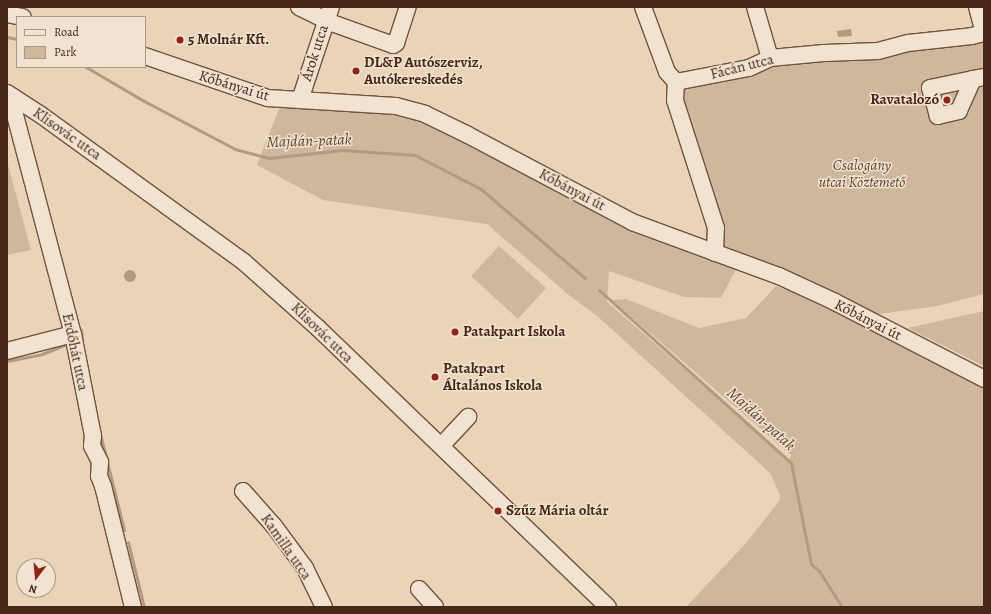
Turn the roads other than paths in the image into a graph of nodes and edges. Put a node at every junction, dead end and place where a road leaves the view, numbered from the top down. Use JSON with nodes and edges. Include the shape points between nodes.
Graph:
{"nodes":[{"id":1,"x":299,"y":7,"type":"edge"},
{"id":2,"x":408,"y":7,"type":"edge"},
{"id":3,"x":643,"y":7,"type":"edge"},
{"id":4,"x":755,"y":7,"type":"edge"},
{"id":5,"x":977,"y":7,"type":"edge"},
{"id":6,"x":7,"y":14,"type":"edge"},
{"id":7,"x":328,"y":14,"type":"edge"},
{"id":8,"x":18,"y":16,"type":"edge"},
{"id":9,"x":984,"y":33,"type":"edge"},
{"id":10,"x":146,"y":56,"type":"edge"},
{"id":11,"x":770,"y":58,"type":"junction"},
{"id":12,"x":676,"y":82,"type":"junction"},
{"id":13,"x":10,"y":95,"type":"edge"},
{"id":14,"x":300,"y":100,"type":"junction"},
{"id":15,"x":715,"y":253,"type":"junction"},
{"id":16,"x":73,"y":334,"type":"junction"},
{"id":17,"x":7,"y":351,"type":"edge"},
{"id":18,"x":984,"y":378,"type":"edge"},
{"id":19,"x":468,"y":417,"type":"dead end"},
{"id":20,"x":441,"y":446,"type":"junction"},
{"id":21,"x":243,"y":491,"type":"dead end"},
{"id":22,"x":419,"y":589,"type":"dead end"},
{"id":23,"x":133,"y":607,"type":"edge"},
{"id":24,"x":324,"y":607,"type":"edge"},
{"id":25,"x":434,"y":607,"type":"edge"},
{"id":26,"x":608,"y":607,"type":"edge"}],
"edges":[{"from":1,"to":7,"type":"street"},
{"from":2,"to":7,"type":"street","via":[[396,43],[393,45]]},
{"from":3,"to":12,"type":"street","via":[[667,72]]},
{"from":4,"to":11,"type":"street"},
{"from":5,"to":9,"type":"street"},
{"from":6,"to":8,"type":"street"},
{"from":7,"to":14,"type":"street","name":"Árok utca"},
{"from":9,"to":11,"type":"street","name":"Fácán utca","via":[[908,43],[878,51]]},
{"from":10,"to":14,"type":"street","name":"Kőbányai út","via":[[268,98]]},
{"from":11,"to":12,"type":"street","name":"Fácán utca","via":[[749,68]]},
{"from":12,"to":15,"type":"street","via":[[675,100],[716,228]]},
{"from":13,"to":16,"type":"street","name":"Erdőhát utca"},
{"from":13,"to":20,"type":"street","name":"Klisovác utca","via":[[244,262],[318,328]]},
{"from":14,"to":15,"type":"street","name":"Kőbányai út","via":[[396,106],[419,112],[468,135],[632,222]]},
{"from":15,"to":18,"type":"street","name":"Kőbányai út","via":[[779,276]]},
{"from":16,"to":17,"type":"street"},
{"from":16,"to":23,"type":"street","name":"Erdőhát utca","via":[[93,436],[92,446],[100,462],[99,476]]},
{"from":19,"to":20,"type":"street"},
{"from":20,"to":26,"type":"street","name":"Klisovác utca"},
{"from":21,"to":24,"type":"street","name":"Kamilla utca","via":[[274,526],[305,568]]},
{"from":22,"to":25,"type":"street"}]}
